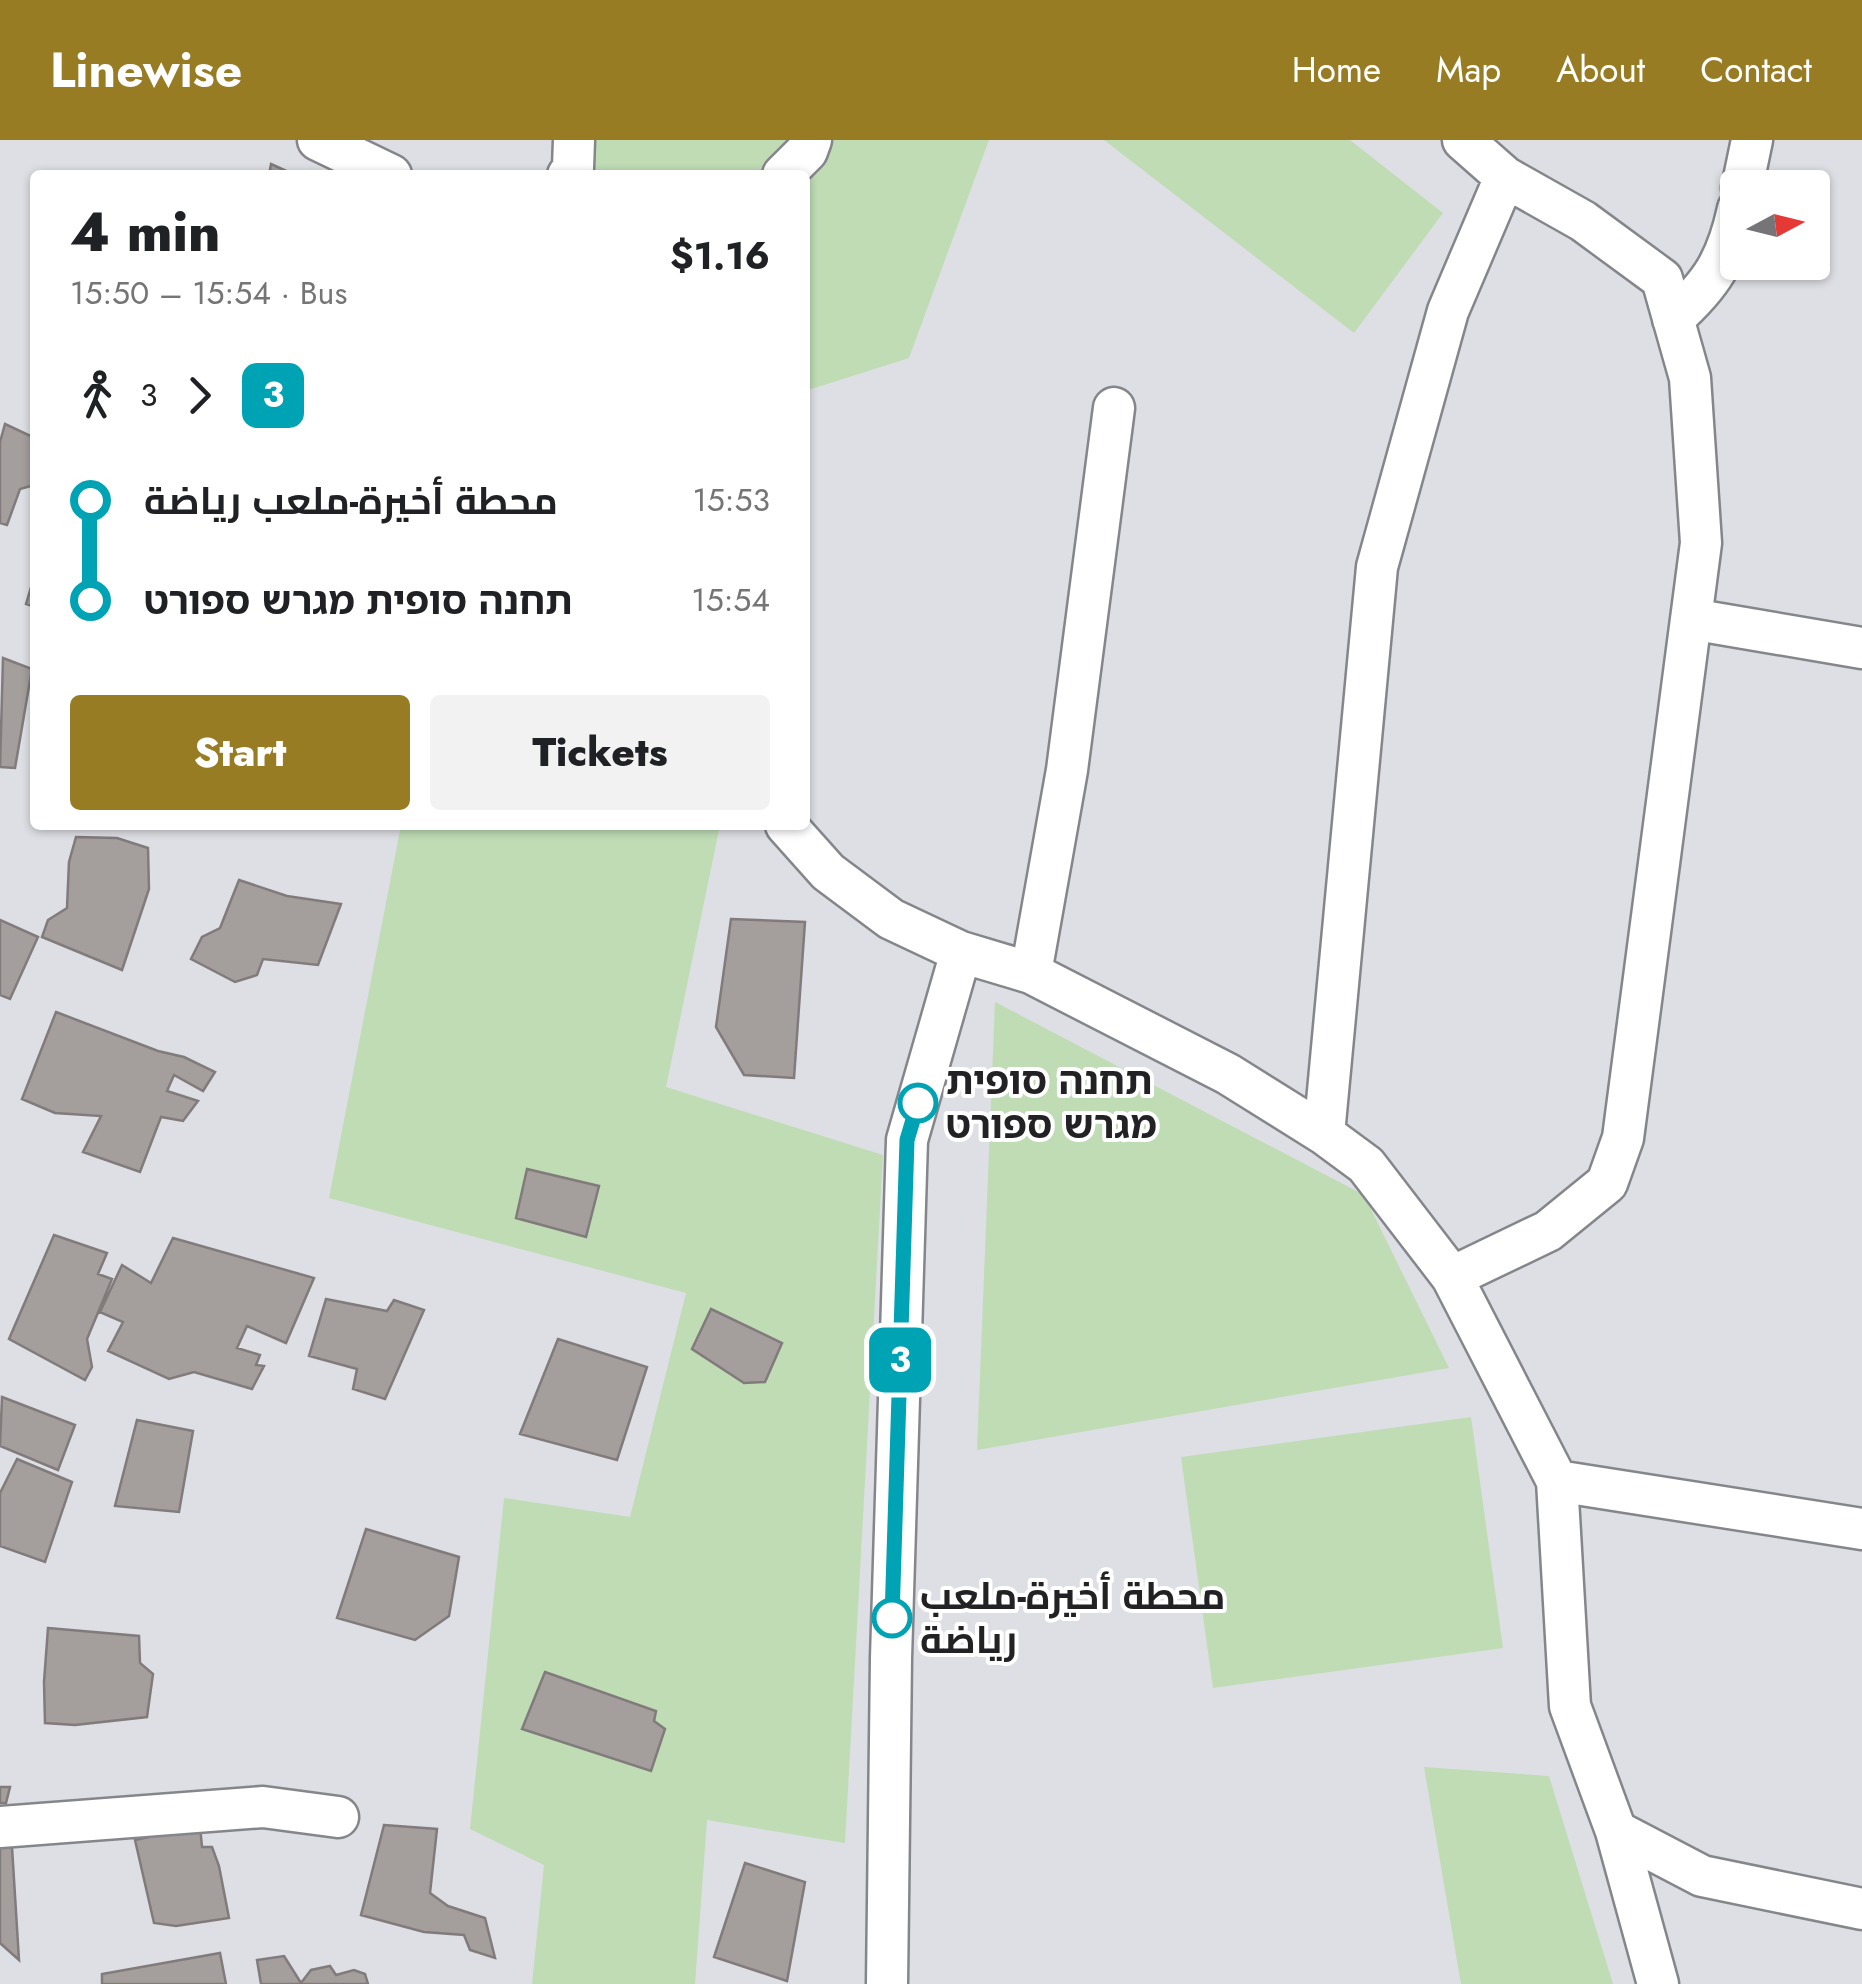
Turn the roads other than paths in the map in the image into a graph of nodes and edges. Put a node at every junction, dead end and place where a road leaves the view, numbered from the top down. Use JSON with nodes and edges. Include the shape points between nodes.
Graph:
{"nodes":[{"id":1,"x":318,"y":140,"type":"edge"},
{"id":2,"x":574,"y":140,"type":"edge"},
{"id":3,"x":811,"y":140,"type":"edge"},
{"id":4,"x":1463,"y":140,"type":"edge"},
{"id":5,"x":1752,"y":140,"type":"edge"},
{"id":6,"x":381,"y":170,"type":"edge"},
{"id":7,"x":571,"y":170,"type":"edge"},
{"id":8,"x":789,"y":170,"type":"edge"},
{"id":9,"x":1746,"y":170,"type":"edge"},
{"id":10,"x":1505,"y":177,"type":"junction"},
{"id":11,"x":1720,"y":262,"type":"edge"},
{"id":12,"x":1673,"y":319,"type":"junction"},
{"id":13,"x":1114,"y":408,"type":"dead end"},
{"id":14,"x":1691,"y":619,"type":"junction"},
{"id":15,"x":1862,"y":648,"type":"edge"},
{"id":16,"x":790,"y":830,"type":"edge"},
{"id":17,"x":961,"y":952,"type":"junction"},
{"id":18,"x":1031,"y":973,"type":"junction"},
{"id":19,"x":1324,"y":1134,"type":"junction"},
{"id":20,"x":1452,"y":1276,"type":"junction"},
{"id":21,"x":1557,"y":1481,"type":"junction"},
{"id":22,"x":1862,"y":1529,"type":"edge"},
{"id":23,"x":338,"y":1816,"type":"dead end"},
{"id":24,"x":0,"y":1827,"type":"edge"},
{"id":25,"x":1616,"y":1830,"type":"junction"},
{"id":26,"x":1862,"y":1909,"type":"edge"},
{"id":27,"x":887,"y":1984,"type":"edge"},
{"id":28,"x":1658,"y":1984,"type":"edge"}],
"edges":[{"from":1,"to":6,"type":"street"},
{"from":2,"to":7,"type":"street"},
{"from":3,"to":8,"type":"street"},
{"from":4,"to":10,"type":"street"},
{"from":5,"to":9,"type":"street"},
{"from":10,"to":12,"type":"street","via":[[1583,221],[1662,279]]},
{"from":10,"to":19,"type":"street","via":[[1448,311],[1377,568]]},
{"from":11,"to":12,"type":"street","via":[[1706,289]]},
{"from":12,"to":14,"type":"street","via":[[1690,378],[1700,525]]},
{"from":13,"to":18,"type":"street","via":[[1067,770]]},
{"from":14,"to":15,"type":"street"},
{"from":14,"to":20,"type":"street","via":[[1623,1138],[1607,1183],[1548,1231]]},
{"from":16,"to":17,"type":"street","via":[[828,872],[891,918]]},
{"from":17,"to":18,"type":"street"},
{"from":17,"to":27,"type":"street","via":[[907,1140]]},
{"from":18,"to":19,"type":"street","via":[[1228,1074]]},
{"from":19,"to":20,"type":"street","via":[[1366,1166]]},
{"from":20,"to":21,"type":"street"},
{"from":21,"to":22,"type":"street"},
{"from":21,"to":25,"type":"street","via":[[1570,1706]]},
{"from":23,"to":24,"type":"street","via":[[264,1807]]},
{"from":25,"to":26,"type":"street","via":[[1702,1876]]},
{"from":25,"to":28,"type":"street"}]}
